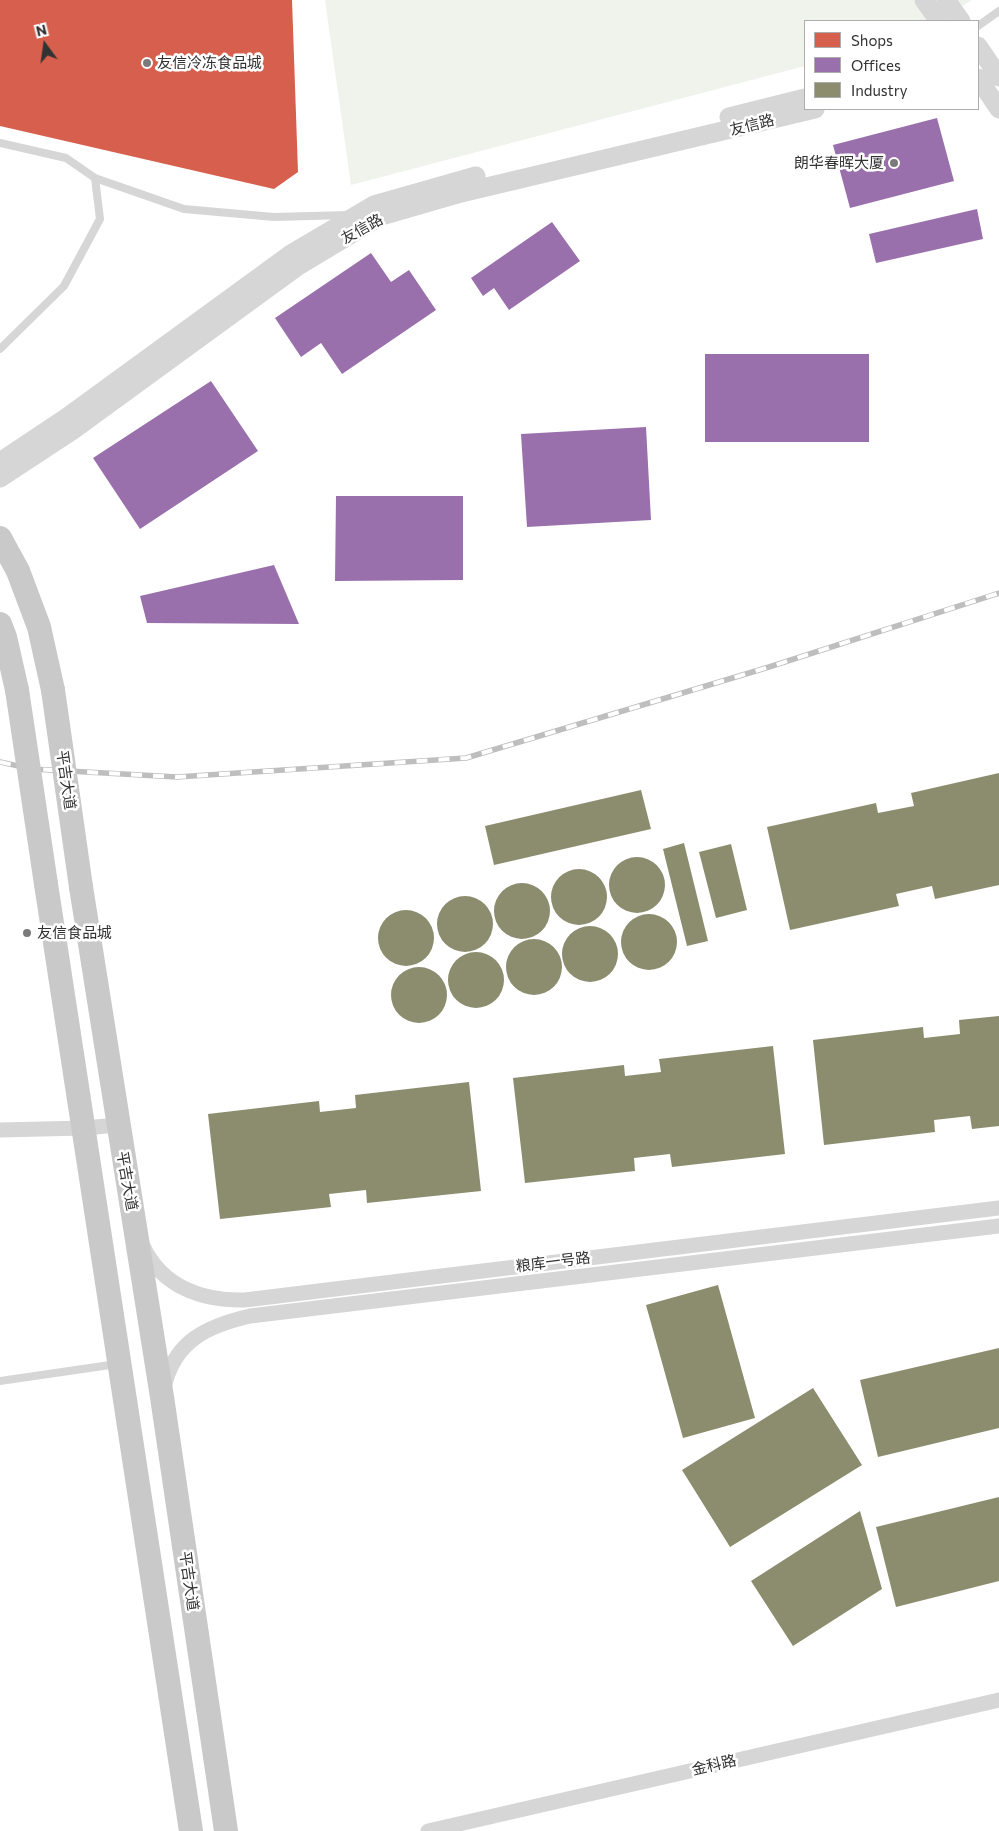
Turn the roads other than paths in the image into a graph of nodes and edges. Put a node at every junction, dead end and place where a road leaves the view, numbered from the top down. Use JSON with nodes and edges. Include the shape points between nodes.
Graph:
{"nodes":[{"id":1,"x":924,"y":0,"type":"edge"},
{"id":2,"x":946,"y":0,"type":"edge"},
{"id":3,"x":999,"y":11,"type":"edge"},
{"id":4,"x":938,"y":20,"type":"edge"},
{"id":5,"x":960,"y":20,"type":"edge"},
{"id":6,"x":979,"y":25,"type":"edge"},
{"id":7,"x":979,"y":47,"type":"edge"},
{"id":8,"x":999,"y":77,"type":"edge"},
{"id":9,"x":979,"y":79,"type":"edge"},
{"id":10,"x":804,"y":98,"type":"edge"},
{"id":11,"x":999,"y":109,"type":"edge"},
{"id":12,"x":811,"y":110,"type":"edge"},
{"id":13,"x":0,"y":142,"type":"edge"},
{"id":14,"x":95,"y":178,"type":"junction"},
{"id":15,"x":357,"y":215,"type":"junction"},
{"id":16,"x":0,"y":349,"type":"edge"},
{"id":17,"x":0,"y":462,"type":"edge"},
{"id":18,"x":0,"y":478,"type":"edge"},
{"id":19,"x":0,"y":538,"type":"edge"},
{"id":20,"x":0,"y":624,"type":"edge"},
{"id":21,"x":118,"y":1125,"type":"junction"},
{"id":22,"x":84,"y":1128,"type":"junction"},
{"id":23,"x":0,"y":1130,"type":"edge"},
{"id":24,"x":999,"y":1208,"type":"edge"},
{"id":25,"x":999,"y":1226,"type":"edge"},
{"id":26,"x":136,"y":1232,"type":"junction"},
{"id":27,"x":120,"y":1363,"type":"junction"},
{"id":28,"x":0,"y":1381,"type":"edge"},
{"id":29,"x":162,"y":1397,"type":"junction"},
{"id":30,"x":999,"y":1700,"type":"edge"},
{"id":31,"x":191,"y":1831,"type":"edge"},
{"id":32,"x":226,"y":1831,"type":"edge"},
{"id":33,"x":428,"y":1831,"type":"edge"}],
"edges":[{"from":1,"to":4,"type":"street"},
{"from":2,"to":5,"type":"street"},
{"from":3,"to":6,"type":"lane"},
{"from":7,"to":8,"type":"street"},
{"from":9,"to":11,"type":"street"},
{"from":10,"to":15,"type":"street","name":"友信路","via":[[450,182],[374,205]]},
{"from":12,"to":18,"type":"street","name":"友信路","via":[[458,194],[381,216],[298,266],[73,430]]},
{"from":13,"to":14,"type":"lane","via":[[66,158]]},
{"from":14,"to":15,"type":"lane","via":[[184,209],[274,217]]},
{"from":14,"to":16,"type":"lane","via":[[100,219],[64,286]]},
{"from":15,"to":17,"type":"street","name":"友信路","via":[[291,254]]},
{"from":19,"to":21,"type":"main road","name":"平吉大道","bridge":true,"via":[[18,571],[39,627],[53,690]]},
{"from":20,"to":22,"type":"main road","bridge":true,"via":[[17,690]]},
{"from":21,"to":22,"type":"street"},
{"from":21,"to":26,"type":"main road","name":"平吉大道"},
{"from":22,"to":23,"type":"street"},
{"from":22,"to":27,"type":"main road"},
{"from":24,"to":26,"type":"street","name":"粮库一号路","via":[[245,1300],[209,1298],[180,1287],[146,1254]]},
{"from":25,"to":29,"type":"street","name":"粮库一号路","via":[[250,1316],[205,1330],[186,1345],[166,1377]]},
{"from":26,"to":29,"type":"main road","name":"平吉大道"},
{"from":27,"to":28,"type":"lane"},
{"from":27,"to":31,"type":"main road"},
{"from":29,"to":32,"type":"main road","name":"平吉大道"},
{"from":30,"to":33,"type":"street","name":"金科路"}]}
